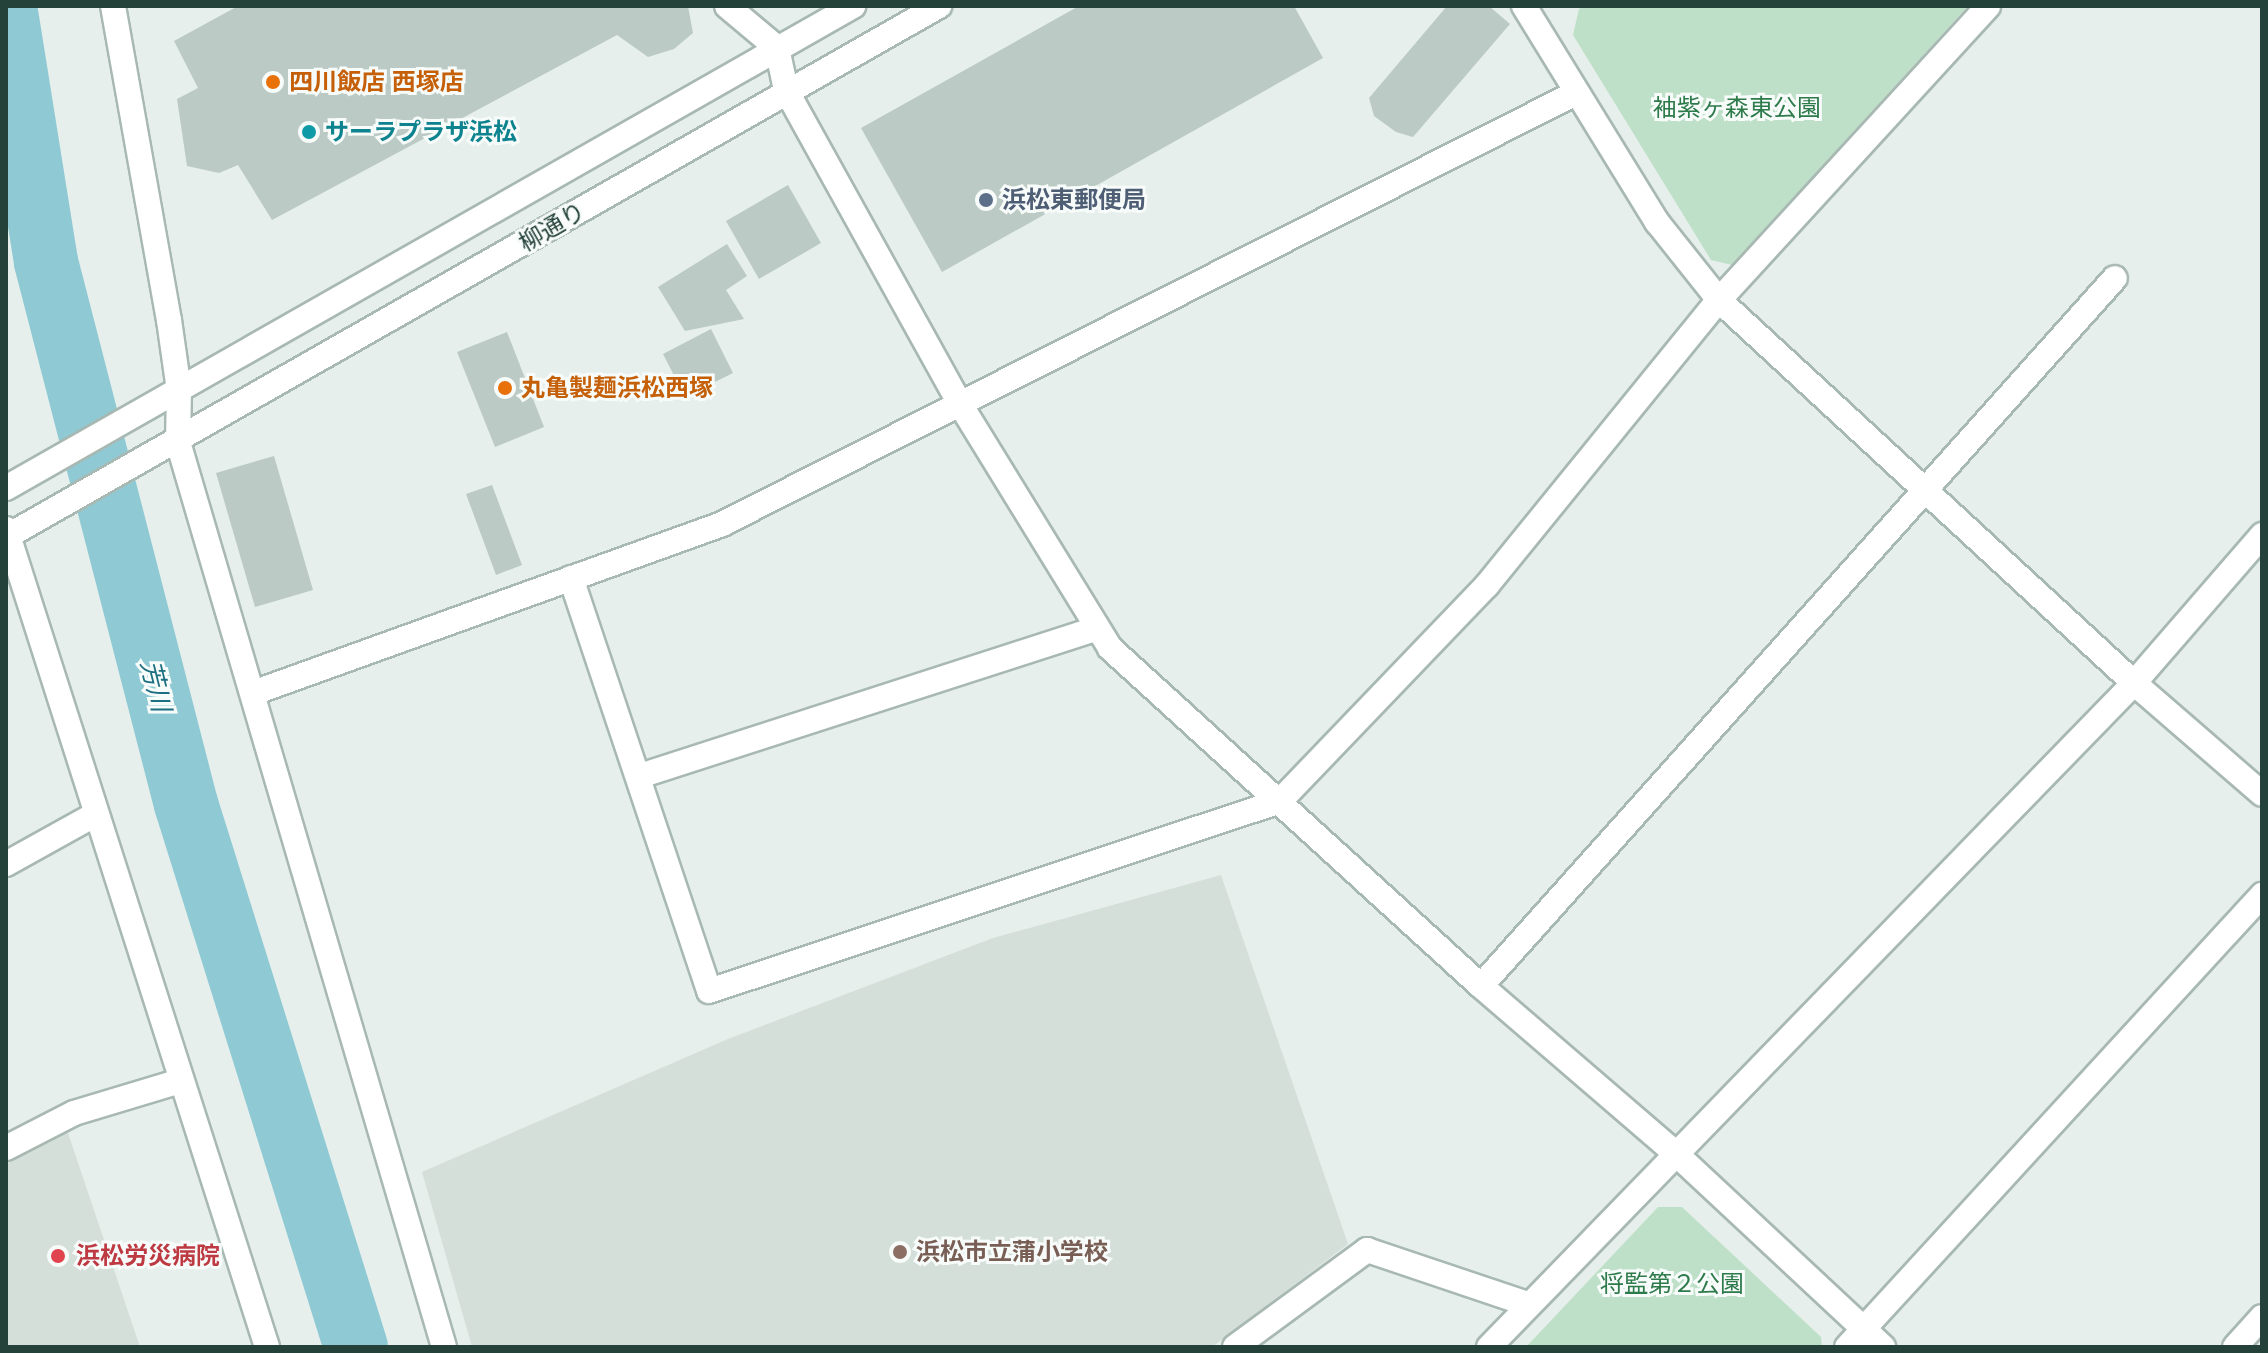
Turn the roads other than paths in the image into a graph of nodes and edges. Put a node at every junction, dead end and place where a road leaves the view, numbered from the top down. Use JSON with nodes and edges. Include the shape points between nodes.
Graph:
{"nodes":[{"id":1,"x":113,"y":6,"type":"edge"},
{"id":2,"x":727,"y":6,"type":"edge"},
{"id":3,"x":853,"y":6,"type":"edge"},
{"id":4,"x":939,"y":6,"type":"edge"},
{"id":5,"x":1524,"y":6,"type":"edge"},
{"id":6,"x":1988,"y":6,"type":"edge"},
{"id":7,"x":777,"y":48,"type":"junction"},
{"id":8,"x":786,"y":90,"type":"junction"},
{"id":9,"x":1574,"y":94,"type":"junction"},
{"id":10,"x":2115,"y":278,"type":"dead end"},
{"id":11,"x":1719,"y":300,"type":"junction"},
{"id":12,"x":179,"y":390,"type":"junction"},
{"id":13,"x":960,"y":404,"type":"junction"},
{"id":14,"x":172,"y":446,"type":"junction"},
{"id":15,"x":16,"y":482,"type":"edge"},
{"id":16,"x":1922,"y":488,"type":"junction"},
{"id":17,"x":7,"y":534,"type":"edge"},
{"id":18,"x":2262,"y":535,"type":"edge"},
{"id":19,"x":571,"y":578,"type":"junction"},
{"id":20,"x":1096,"y":629,"type":"junction"},
{"id":21,"x":2134,"y":683,"type":"junction"},
{"id":22,"x":253,"y":693,"type":"junction"},
{"id":23,"x":640,"y":776,"type":"junction"},
{"id":24,"x":2262,"y":794,"type":"edge"},
{"id":25,"x":1280,"y":801,"type":"junction"},
{"id":26,"x":96,"y":814,"type":"junction"},
{"id":27,"x":6,"y":864,"type":"edge"},
{"id":28,"x":2262,"y":895,"type":"edge"},
{"id":29,"x":1481,"y":986,"type":"junction"},
{"id":30,"x":180,"y":1081,"type":"junction"},
{"id":31,"x":6,"y":1148,"type":"edge"},
{"id":32,"x":1674,"y":1152,"type":"junction"},
{"id":33,"x":1527,"y":1304,"type":"junction"},
{"id":34,"x":2262,"y":1317,"type":"edge"},
{"id":35,"x":1856,"y":1338,"type":"edge"},
{"id":36,"x":267,"y":1347,"type":"edge"},
{"id":37,"x":444,"y":1347,"type":"edge"},
{"id":38,"x":1235,"y":1347,"type":"edge"},
{"id":39,"x":1489,"y":1347,"type":"edge"},
{"id":40,"x":1883,"y":1347,"type":"edge"},
{"id":41,"x":2235,"y":1347,"type":"edge"}],
"edges":[{"from":1,"to":12,"type":"street"},
{"from":2,"to":7,"type":"street"},
{"from":3,"to":7,"type":"street","name":"柳通り"},
{"from":4,"to":8,"type":"street","name":"柳通り"},
{"from":5,"to":9,"type":"street"},
{"from":6,"to":11,"type":"street"},
{"from":7,"to":8,"type":"street"},
{"from":7,"to":12,"type":"street","name":"柳通り"},
{"from":8,"to":13,"type":"street"},
{"from":8,"to":14,"type":"street","name":"柳通り"},
{"from":9,"to":11,"type":"street","via":[[1657,222]]},
{"from":9,"to":13,"type":"street"},
{"from":10,"to":16,"type":"street"},
{"from":11,"to":16,"type":"street"},
{"from":11,"to":25,"type":"street","via":[[1487,585]]},
{"from":12,"to":14,"type":"street"},
{"from":12,"to":15,"type":"street","name":"柳通り"},
{"from":13,"to":19,"type":"street","via":[[722,524]]},
{"from":13,"to":20,"type":"street"},
{"from":14,"to":17,"type":"street","name":"柳通り"},
{"from":14,"to":22,"type":"street"},
{"from":16,"to":21,"type":"street"},
{"from":16,"to":29,"type":"street"},
{"from":17,"to":26,"type":"street"},
{"from":18,"to":21,"type":"street"},
{"from":19,"to":22,"type":"street"},
{"from":19,"to":23,"type":"street"},
{"from":20,"to":23,"type":"street"},
{"from":20,"to":25,"type":"street","via":[[1110,648]]},
{"from":21,"to":24,"type":"street"},
{"from":21,"to":32,"type":"street"},
{"from":22,"to":37,"type":"street"},
{"from":23,"to":25,"type":"street","via":[[709,991]]},
{"from":25,"to":29,"type":"street"},
{"from":26,"to":27,"type":"street"},
{"from":26,"to":30,"type":"street"},
{"from":28,"to":35,"type":"street"},
{"from":29,"to":32,"type":"street"},
{"from":30,"to":31,"type":"street","via":[[74,1113]]},
{"from":30,"to":36,"type":"street"},
{"from":32,"to":33,"type":"street"},
{"from":32,"to":35,"type":"street"},
{"from":33,"to":38,"type":"street","via":[[1367,1250]]},
{"from":33,"to":39,"type":"street"},
{"from":34,"to":41,"type":"street"},
{"from":35,"to":40,"type":"street"}]}
